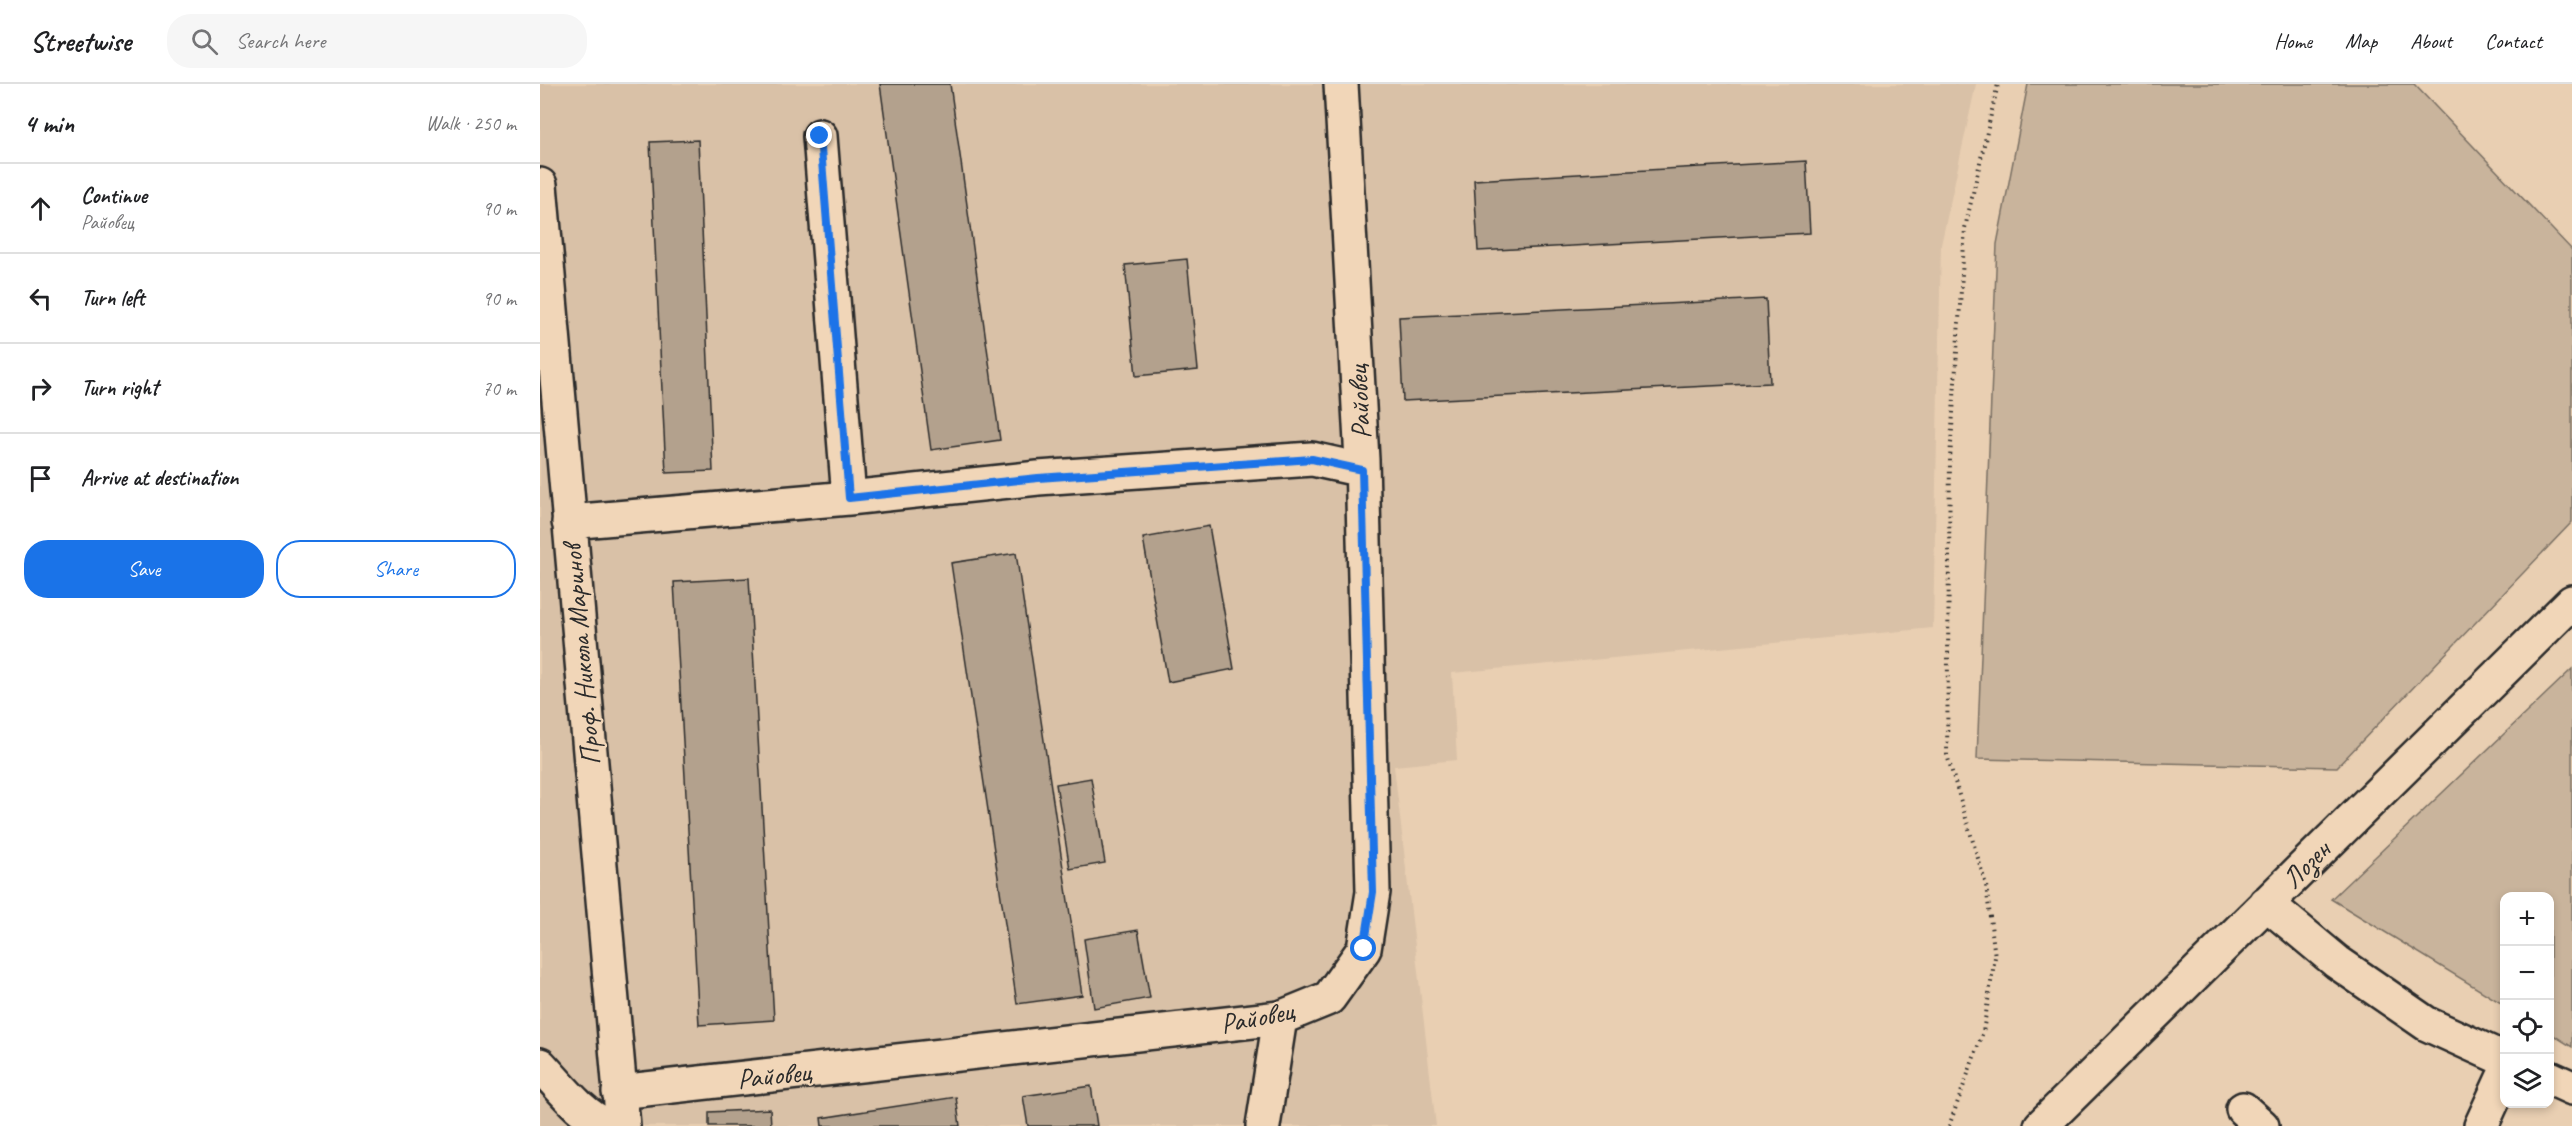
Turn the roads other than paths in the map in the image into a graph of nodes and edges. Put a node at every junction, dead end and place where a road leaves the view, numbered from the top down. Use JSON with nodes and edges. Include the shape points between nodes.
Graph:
{"nodes":[{"id":1,"x":1341,"y":84,"type":"edge"},
{"id":2,"x":820,"y":136,"type":"dead end"},
{"id":3,"x":540,"y":185,"type":"edge"},
{"id":4,"x":1362,"y":470,"type":"junction"},
{"id":5,"x":849,"y":498,"type":"junction"},
{"id":6,"x":569,"y":522,"type":"junction"},
{"id":7,"x":2572,"y":602,"type":"edge"},
{"id":8,"x":2266,"y":903,"type":"junction"},
{"id":9,"x":1280,"y":1018,"type":"junction"},
{"id":10,"x":2500,"y":1057,"type":"edge"},
{"id":11,"x":540,"y":1065,"type":"edge"},
{"id":12,"x":2554,"y":1080,"type":"edge"},
{"id":13,"x":2500,"y":1086,"type":"edge"},
{"id":14,"x":2572,"y":1088,"type":"edge"},
{"id":15,"x":619,"y":1092,"type":"junction"},
{"id":16,"x":608,"y":1126,"type":"edge"},
{"id":17,"x":623,"y":1126,"type":"edge"},
{"id":18,"x":1263,"y":1126,"type":"edge"},
{"id":19,"x":2041,"y":1126,"type":"edge"},
{"id":20,"x":2481,"y":1126,"type":"edge"}],
"edges":[{"from":1,"to":4,"type":"street","name":"Райовец"},
{"from":2,"to":5,"type":"street"},
{"from":3,"to":6,"type":"street","name":"Проф. Никола Маринов"},
{"from":4,"to":5,"type":"street","via":[[1312,459],[1038,478]]},
{"from":4,"to":9,"type":"street","name":"Райовец","via":[[1373,892],[1364,949],[1329,998]]},
{"from":5,"to":6,"type":"street"},
{"from":6,"to":15,"type":"street","name":"Проф. Никола Маринов"},
{"from":7,"to":8,"type":"street","name":"Лозен"},
{"from":8,"to":10,"type":"street","via":[[2337,962],[2427,1024]]},
{"from":8,"to":19,"type":"street","name":"Лозен"},
{"from":9,"to":15,"type":"street","name":"Райовец"},
{"from":9,"to":18,"type":"street"},
{"from":11,"to":16,"type":"street","via":[[581,1107]]},
{"from":12,"to":14,"type":"street"},
{"from":13,"to":20,"type":"street"},
{"from":15,"to":17,"type":"street","name":"Проф. Никола Маринов"}]}
